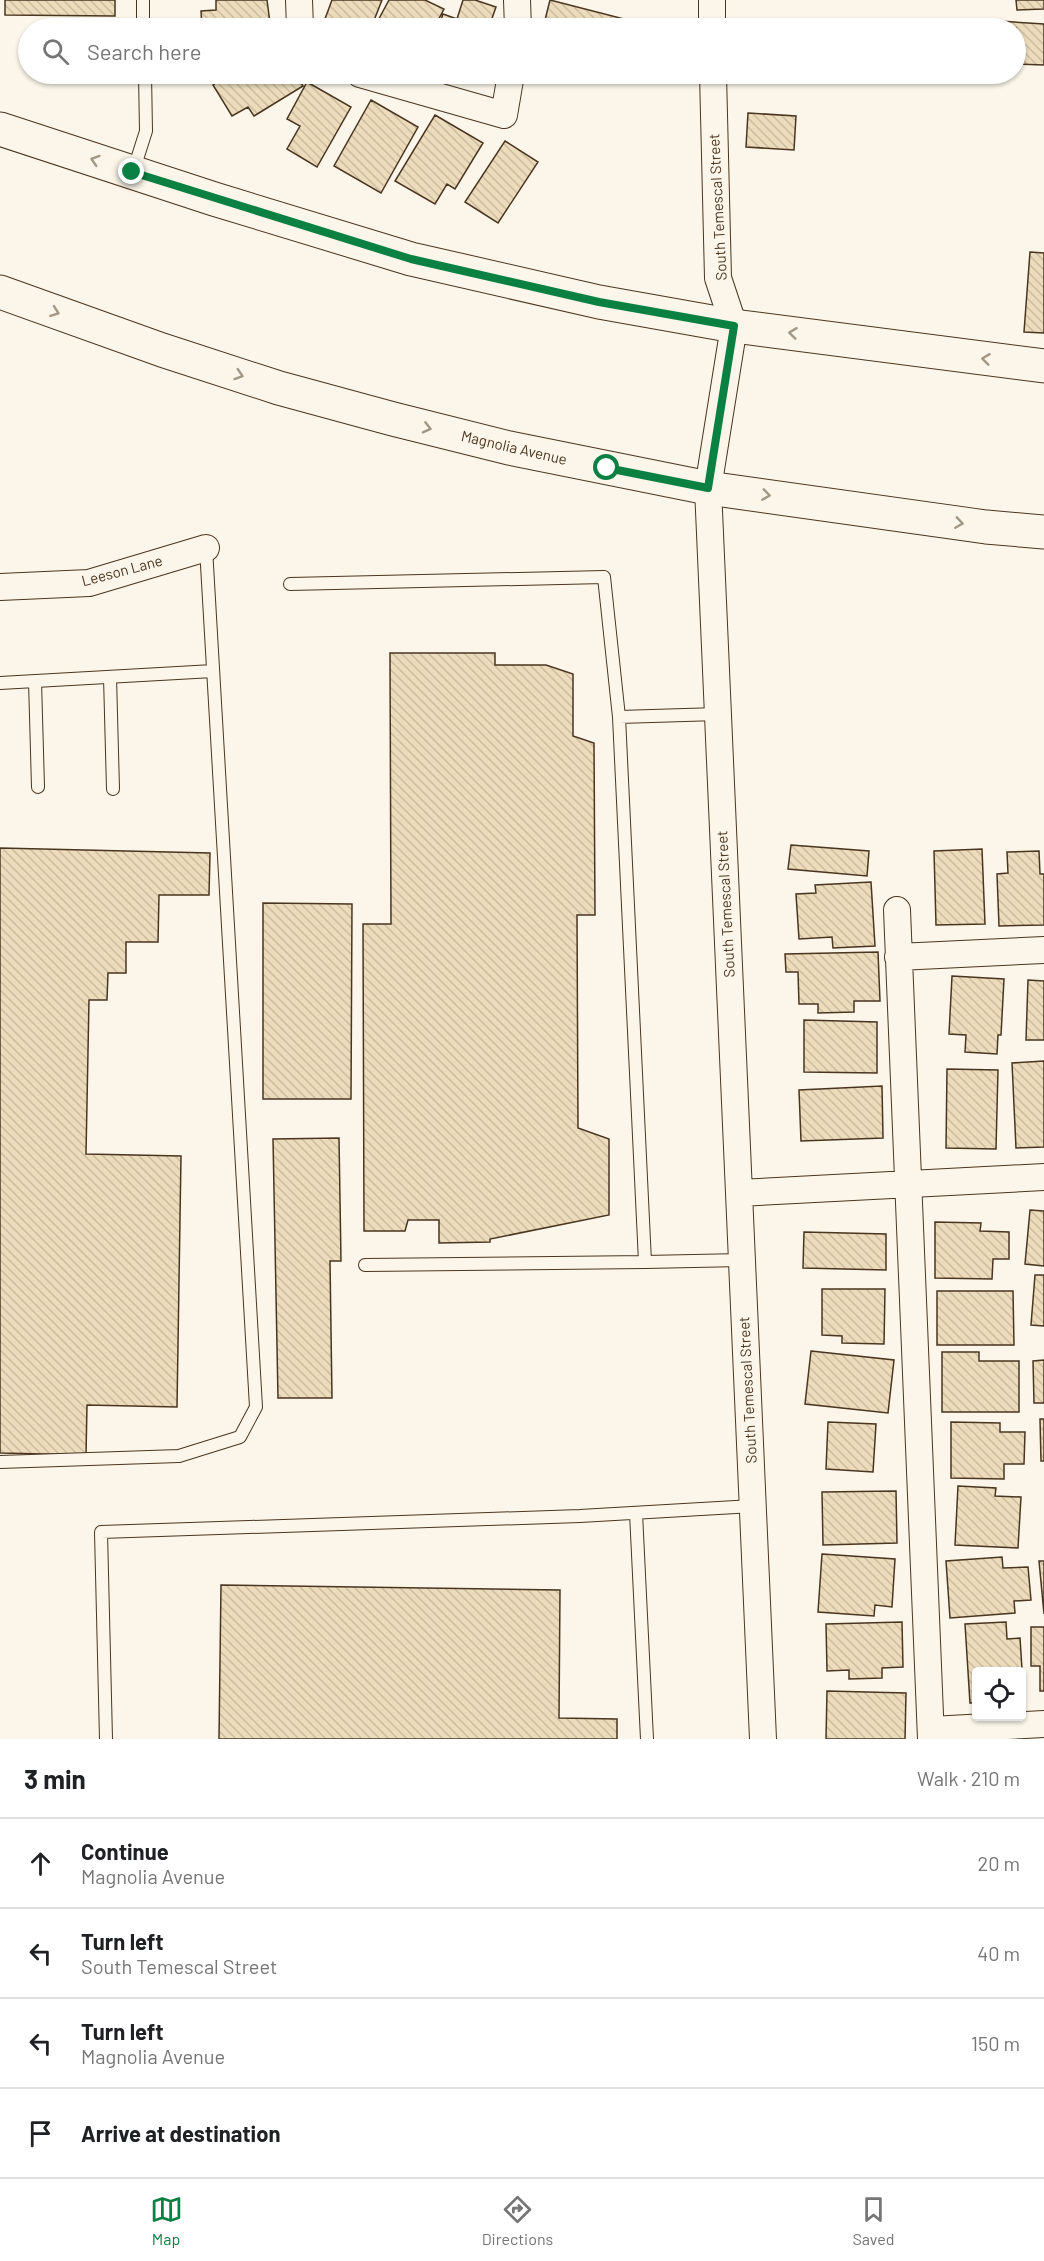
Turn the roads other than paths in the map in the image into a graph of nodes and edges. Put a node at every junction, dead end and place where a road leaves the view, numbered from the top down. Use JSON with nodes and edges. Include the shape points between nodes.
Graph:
{"nodes":[{"id":1,"x":143,"y":0,"type":"edge"},
{"id":2,"x":299,"y":0,"type":"edge"},
{"id":3,"x":517,"y":0,"type":"edge"},
{"id":4,"x":712,"y":0,"type":"edge"},
{"id":5,"x":143,"y":18,"type":"edge"},
{"id":6,"x":300,"y":18,"type":"edge"},
{"id":7,"x":518,"y":18,"type":"edge"},
{"id":8,"x":712,"y":18,"type":"edge"},
{"id":9,"x":145,"y":84,"type":"edge"},
{"id":10,"x":395,"y":84,"type":"edge"},
{"id":11,"x":509,"y":84,"type":"edge"},
{"id":12,"x":713,"y":84,"type":"edge"},
{"id":13,"x":0,"y":129,"type":"edge"},
{"id":14,"x":132,"y":172,"type":"junction"},
{"id":15,"x":0,"y":292,"type":"edge"},
{"id":16,"x":734,"y":326,"type":"junction"},
{"id":17,"x":1044,"y":366,"type":"edge"},
{"id":18,"x":708,"y":488,"type":"junction"},
{"id":19,"x":1044,"y":532,"type":"edge"},
{"id":20,"x":206,"y":548,"type":"joint"},
{"id":21,"x":290,"y":584,"type":"dead end"},
{"id":22,"x":0,"y":587,"type":"edge"},
{"id":23,"x":213,"y":671,"type":"junction"},
{"id":24,"x":110,"y":677,"type":"junction"},
{"id":25,"x":34,"y":681,"type":"junction"},
{"id":26,"x":0,"y":683,"type":"edge"},
{"id":27,"x":718,"y":714,"type":"junction"},
{"id":28,"x":619,"y":717,"type":"junction"},
{"id":29,"x":38,"y":787,"type":"dead end"},
{"id":30,"x":113,"y":789,"type":"dead end"},
{"id":31,"x":897,"y":910,"type":"dead end"},
{"id":32,"x":1044,"y":950,"type":"edge"},
{"id":33,"x":898,"y":957,"type":"junction"},
{"id":34,"x":1044,"y":1177,"type":"edge"},
{"id":35,"x":908,"y":1184,"type":"junction"},
{"id":36,"x":739,"y":1193,"type":"junction"},
{"id":37,"x":742,"y":1260,"type":"junction"},
{"id":38,"x":645,"y":1262,"type":"junction"},
{"id":39,"x":365,"y":1264,"type":"dead end"},
{"id":40,"x":0,"y":1462,"type":"edge"},
{"id":41,"x":753,"y":1506,"type":"junction"},
{"id":42,"x":636,"y":1513,"type":"junction"},
{"id":43,"x":1044,"y":1725,"type":"edge"},
{"id":44,"x":931,"y":1734,"type":"edge"},
{"id":45,"x":106,"y":1739,"type":"edge"},
{"id":46,"x":647,"y":1739,"type":"edge"},
{"id":47,"x":763,"y":1739,"type":"edge"}],
"edges":[{"from":1,"to":5,"type":"lane"},
{"from":2,"to":6,"type":"street"},
{"from":3,"to":7,"type":"street"},
{"from":4,"to":8,"type":"street"},
{"from":9,"to":14,"type":"lane","via":[[146,130]]},
{"from":10,"to":11,"type":"street","via":[[504,115]]},
{"from":12,"to":16,"type":"street","name":"South Temescal Street","via":[[718,278]]},
{"from":14,"to":13,"type":"main road","one_way":true},
{"from":14,"to":16,"type":"main road","via":[[411,259],[599,302]]},
{"from":15,"to":18,"type":"main road","name":"Magnolia Avenue","one_way":true,"via":[[279,388],[509,448]]},
{"from":17,"to":16,"type":"main road","one_way":true},
{"from":16,"to":18,"type":"street","name":"South Temescal Street"},
{"from":18,"to":19,"type":"main road","name":"Magnolia Avenue","one_way":true},
{"from":18,"to":27,"type":"street","name":"South Temescal Street"},
{"from":20,"to":22,"type":"street","name":"Leeson Lane","via":[[89,583]]},
{"from":20,"to":23,"type":"lane"},
{"from":21,"to":28,"type":"lane","via":[[604,577]]},
{"from":23,"to":24,"type":"lane"},
{"from":23,"to":40,"type":"lane","via":[[256,1407],[240,1437],[179,1456]]},
{"from":24,"to":25,"type":"lane"},
{"from":24,"to":30,"type":"lane"},
{"from":25,"to":26,"type":"lane"},
{"from":25,"to":29,"type":"lane"},
{"from":27,"to":28,"type":"lane"},
{"from":27,"to":36,"type":"street","name":"South Temescal Street"},
{"from":28,"to":38,"type":"lane"},
{"from":31,"to":33,"type":"street"},
{"from":32,"to":33,"type":"street"},
{"from":33,"to":35,"type":"street"},
{"from":34,"to":35,"type":"street"},
{"from":35,"to":36,"type":"street"},
{"from":35,"to":44,"type":"street"},
{"from":36,"to":37,"type":"street","name":"South Temescal Street"},
{"from":37,"to":38,"type":"lane"},
{"from":37,"to":41,"type":"street","name":"South Temescal Street"},
{"from":38,"to":39,"type":"lane"},
{"from":41,"to":42,"type":"lane"},
{"from":41,"to":47,"type":"street","name":"South Temescal Street"},
{"from":42,"to":45,"type":"lane","via":[[101,1532]]},
{"from":42,"to":46,"type":"lane"},
{"from":43,"to":44,"type":"street"}]}
